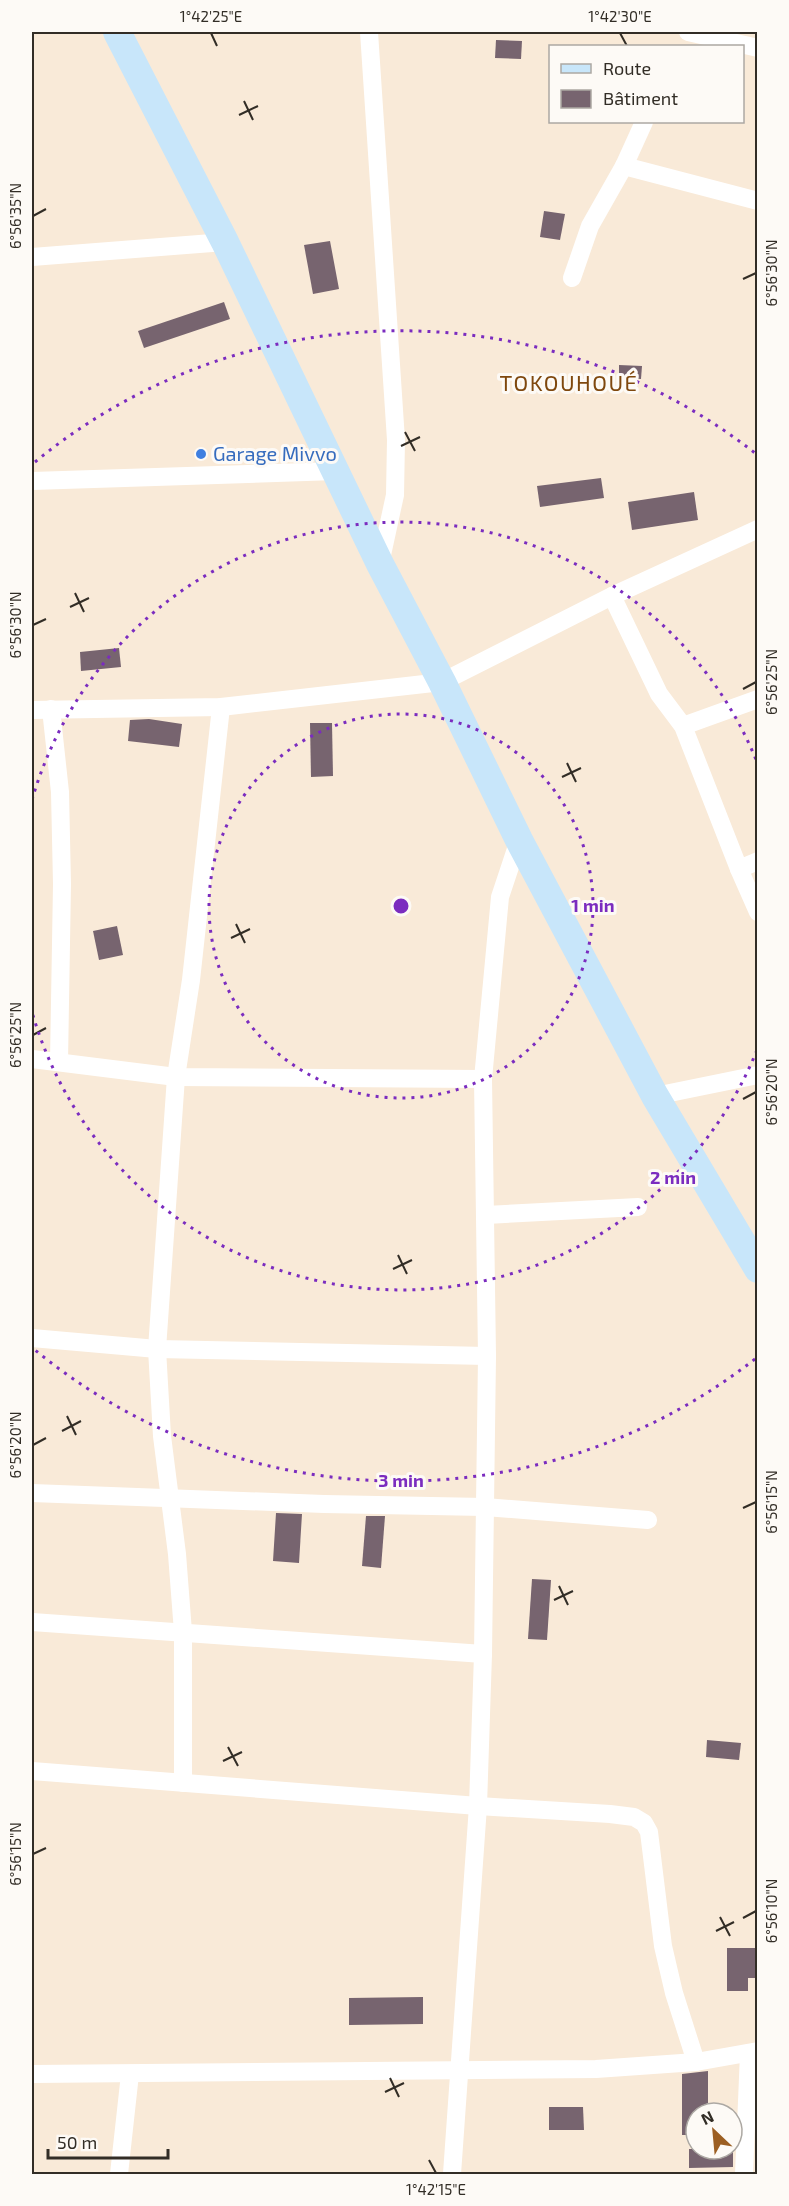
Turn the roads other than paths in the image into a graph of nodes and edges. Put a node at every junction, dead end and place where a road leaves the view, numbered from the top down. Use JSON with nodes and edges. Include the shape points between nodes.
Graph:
{"nodes":[{"id":1,"x":117,"y":32,"type":"edge"},
{"id":2,"x":369,"y":32,"type":"edge"},
{"id":3,"x":689,"y":32,"type":"edge"},
{"id":4,"x":758,"y":48,"type":"edge"},
{"id":5,"x":644,"y":123,"type":"edge"},
{"id":6,"x":624,"y":166,"type":"junction"},
{"id":7,"x":758,"y":201,"type":"edge"},
{"id":8,"x":225,"y":242,"type":"junction"},
{"id":9,"x":32,"y":257,"type":"edge"},
{"id":10,"x":572,"y":278,"type":"dead end"},
{"id":11,"x":336,"y":471,"type":"junction"},
{"id":12,"x":32,"y":481,"type":"edge"},
{"id":13,"x":758,"y":529,"type":"edge"},
{"id":14,"x":380,"y":564,"type":"junction"},
{"id":15,"x":612,"y":596,"type":"junction"},
{"id":16,"x":442,"y":682,"type":"junction"},
{"id":17,"x":758,"y":699,"type":"edge"},
{"id":18,"x":221,"y":707,"type":"junction"},
{"id":19,"x":51,"y":709,"type":"junction"},
{"id":20,"x":32,"y":710,"type":"edge"},
{"id":21,"x":683,"y":726,"type":"junction"},
{"id":22,"x":519,"y":840,"type":"junction"},
{"id":23,"x":758,"y":861,"type":"edge"},
{"id":24,"x":739,"y":869,"type":"junction"},
{"id":25,"x":758,"y":912,"type":"edge"},
{"id":26,"x":32,"y":1059,"type":"edge"},
{"id":27,"x":59,"y":1062,"type":"junction"},
{"id":28,"x":758,"y":1075,"type":"edge"},
{"id":29,"x":176,"y":1077,"type":"junction"},
{"id":30,"x":483,"y":1079,"type":"junction"},
{"id":31,"x":655,"y":1096,"type":"junction"},
{"id":32,"x":638,"y":1207,"type":"dead end"},
{"id":33,"x":486,"y":1215,"type":"junction"},
{"id":34,"x":758,"y":1269,"type":"edge"},
{"id":35,"x":32,"y":1338,"type":"edge"},
{"id":36,"x":157,"y":1349,"type":"junction"},
{"id":37,"x":487,"y":1356,"type":"junction"},
{"id":38,"x":32,"y":1493,"type":"edge"},
{"id":39,"x":171,"y":1499,"type":"junction"},
{"id":40,"x":485,"y":1507,"type":"junction"},
{"id":41,"x":648,"y":1520,"type":"dead end"},
{"id":42,"x":32,"y":1622,"type":"edge"},
{"id":43,"x":183,"y":1632,"type":"junction"},
{"id":44,"x":483,"y":1654,"type":"junction"},
{"id":45,"x":32,"y":1771,"type":"edge"},
{"id":46,"x":183,"y":1783,"type":"junction"},
{"id":47,"x":478,"y":1806,"type":"junction"},
{"id":48,"x":753,"y":2052,"type":"edge"},
{"id":49,"x":696,"y":2062,"type":"junction"},
{"id":50,"x":459,"y":2070,"type":"junction"},
{"id":51,"x":32,"y":2074,"type":"edge"},
{"id":52,"x":130,"y":2074,"type":"junction"},
{"id":53,"x":118,"y":2175,"type":"edge"},
{"id":54,"x":452,"y":2175,"type":"edge"},
{"id":55,"x":744,"y":2175,"type":"edge"}],
"edges":[{"from":1,"to":8,"type":"main road"},
{"from":2,"to":14,"type":"street","via":[[396,440],[395,495]]},
{"from":3,"to":4,"type":"street"},
{"from":5,"to":6,"type":"street"},
{"from":6,"to":7,"type":"street"},
{"from":6,"to":10,"type":"street","via":[[590,226]]},
{"from":8,"to":9,"type":"street"},
{"from":8,"to":11,"type":"main road"},
{"from":11,"to":12,"type":"street"},
{"from":11,"to":14,"type":"main road"},
{"from":13,"to":15,"type":"street"},
{"from":14,"to":16,"type":"main road"},
{"from":15,"to":16,"type":"street"},
{"from":15,"to":21,"type":"street","via":[[659,694]]},
{"from":16,"to":18,"type":"street"},
{"from":16,"to":22,"type":"main road"},
{"from":17,"to":21,"type":"street"},
{"from":18,"to":19,"type":"street"},
{"from":18,"to":29,"type":"street","via":[[191,980]]},
{"from":19,"to":20,"type":"street"},
{"from":19,"to":27,"type":"street","via":[[60,792]]},
{"from":21,"to":24,"type":"street"},
{"from":22,"to":30,"type":"street","via":[[500,897]]},
{"from":22,"to":31,"type":"main road"},
{"from":23,"to":24,"type":"street"},
{"from":24,"to":25,"type":"street"},
{"from":26,"to":27,"type":"street"},
{"from":27,"to":29,"type":"street"},
{"from":28,"to":31,"type":"street"},
{"from":29,"to":30,"type":"street"},
{"from":29,"to":36,"type":"street"},
{"from":30,"to":33,"type":"street"},
{"from":31,"to":34,"type":"main road"},
{"from":32,"to":33,"type":"street"},
{"from":33,"to":37,"type":"street"},
{"from":35,"to":36,"type":"street"},
{"from":36,"to":37,"type":"street"},
{"from":36,"to":39,"type":"street","via":[[162,1436]]},
{"from":37,"to":40,"type":"street"},
{"from":38,"to":39,"type":"street"},
{"from":39,"to":40,"type":"street"},
{"from":39,"to":43,"type":"street"},
{"from":40,"to":41,"type":"street"},
{"from":40,"to":44,"type":"street"},
{"from":42,"to":43,"type":"street"},
{"from":43,"to":44,"type":"street"},
{"from":43,"to":46,"type":"street"},
{"from":44,"to":47,"type":"street"},
{"from":45,"to":46,"type":"street"},
{"from":46,"to":47,"type":"street"},
{"from":47,"to":49,"type":"street","via":[[610,1814],[634,1817],[644,1823],[649,1832],[663,1946]]},
{"from":47,"to":50,"type":"street"},
{"from":48,"to":49,"type":"street"},
{"from":48,"to":55,"type":"street"},
{"from":49,"to":50,"type":"street","via":[[596,2069]]},
{"from":50,"to":52,"type":"street"},
{"from":50,"to":54,"type":"street"},
{"from":51,"to":52,"type":"street"},
{"from":52,"to":53,"type":"street"}]}
